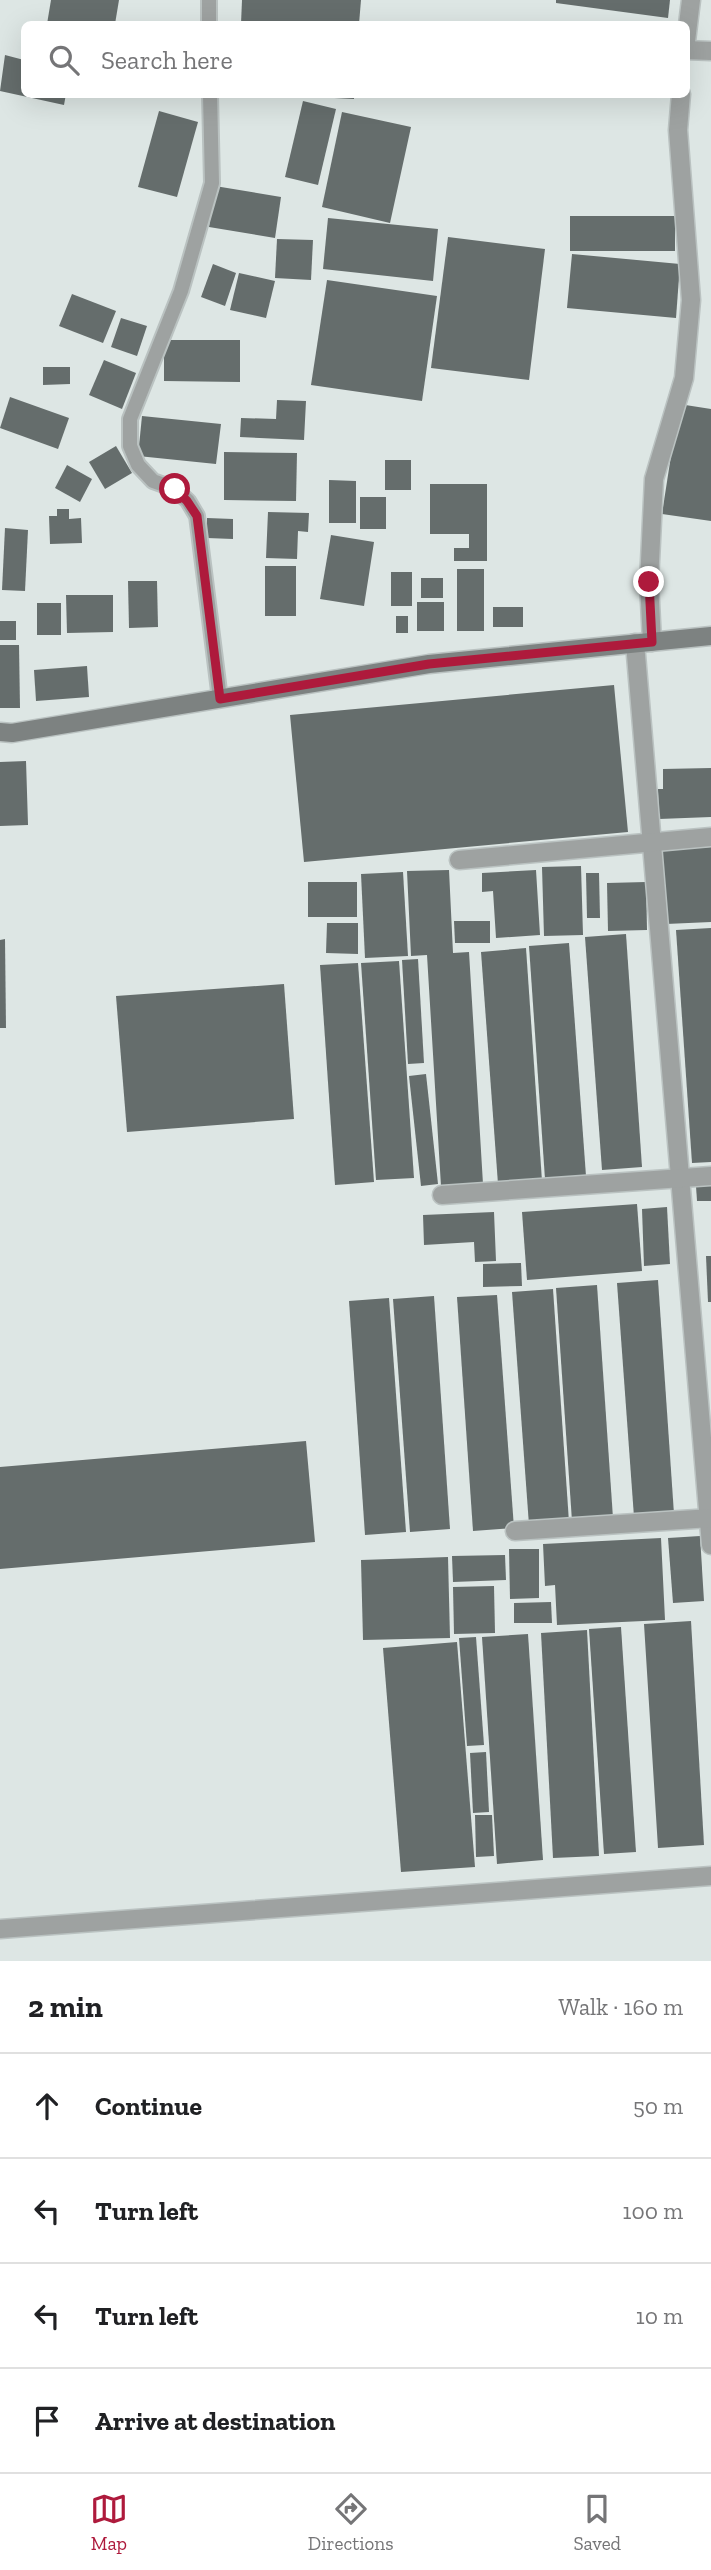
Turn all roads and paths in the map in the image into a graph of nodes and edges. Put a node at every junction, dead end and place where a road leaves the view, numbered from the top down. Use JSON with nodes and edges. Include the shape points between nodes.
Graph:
{"nodes":[{"id":1,"x":209,"y":0,"type":"edge"},
{"id":2,"x":691,"y":0,"type":"edge"},
{"id":3,"x":209,"y":21,"type":"edge"},
{"id":4,"x":689,"y":21,"type":"edge"},
{"id":5,"x":690,"y":50,"type":"edge"},
{"id":6,"x":711,"y":51,"type":"edge"},
{"id":7,"x":210,"y":98,"type":"edge"},
{"id":8,"x":681,"y":98,"type":"edge"},
{"id":9,"x":711,"y":636,"type":"edge"},
{"id":10,"x":643,"y":642,"type":"junction"},
{"id":11,"x":220,"y":699,"type":"junction"},
{"id":12,"x":0,"y":732,"type":"edge"},
{"id":13,"x":711,"y":837,"type":"edge"},
{"id":14,"x":651,"y":843,"type":"junction"},
{"id":15,"x":459,"y":860,"type":"dead end"},
{"id":16,"x":711,"y":1176,"type":"edge"},
{"id":17,"x":680,"y":1178,"type":"junction"},
{"id":18,"x":442,"y":1195,"type":"dead end"},
{"id":19,"x":710,"y":1518,"type":"edge"},
{"id":20,"x":515,"y":1531,"type":"dead end"},
{"id":21,"x":711,"y":1545,"type":"edge"},
{"id":22,"x":711,"y":1876,"type":"edge"},
{"id":23,"x":0,"y":1929,"type":"edge"}],
"edges":[{"from":1,"to":3,"type":"lane"},
{"from":2,"to":4,"type":"street"},
{"from":5,"to":6,"type":"street"},
{"from":7,"to":11,"type":"lane","via":[[212,183],[180,291],[130,419],[130,446],[138,465],[153,481],[175,489],[197,516]]},
{"from":8,"to":10,"type":"street","via":[[678,130],[691,300],[684,378],[654,479]]},
{"from":9,"to":10,"type":"street"},
{"from":10,"to":11,"type":"street","via":[[429,664]]},
{"from":10,"to":14,"type":"street"},
{"from":11,"to":12,"type":"street"},
{"from":13,"to":14,"type":"street"},
{"from":14,"to":15,"type":"street"},
{"from":14,"to":17,"type":"street"},
{"from":16,"to":17,"type":"street"},
{"from":17,"to":18,"type":"street"},
{"from":17,"to":19,"type":"street"},
{"from":19,"to":20,"type":"street"},
{"from":19,"to":21,"type":"street"},
{"from":22,"to":23,"type":"street"}]}
